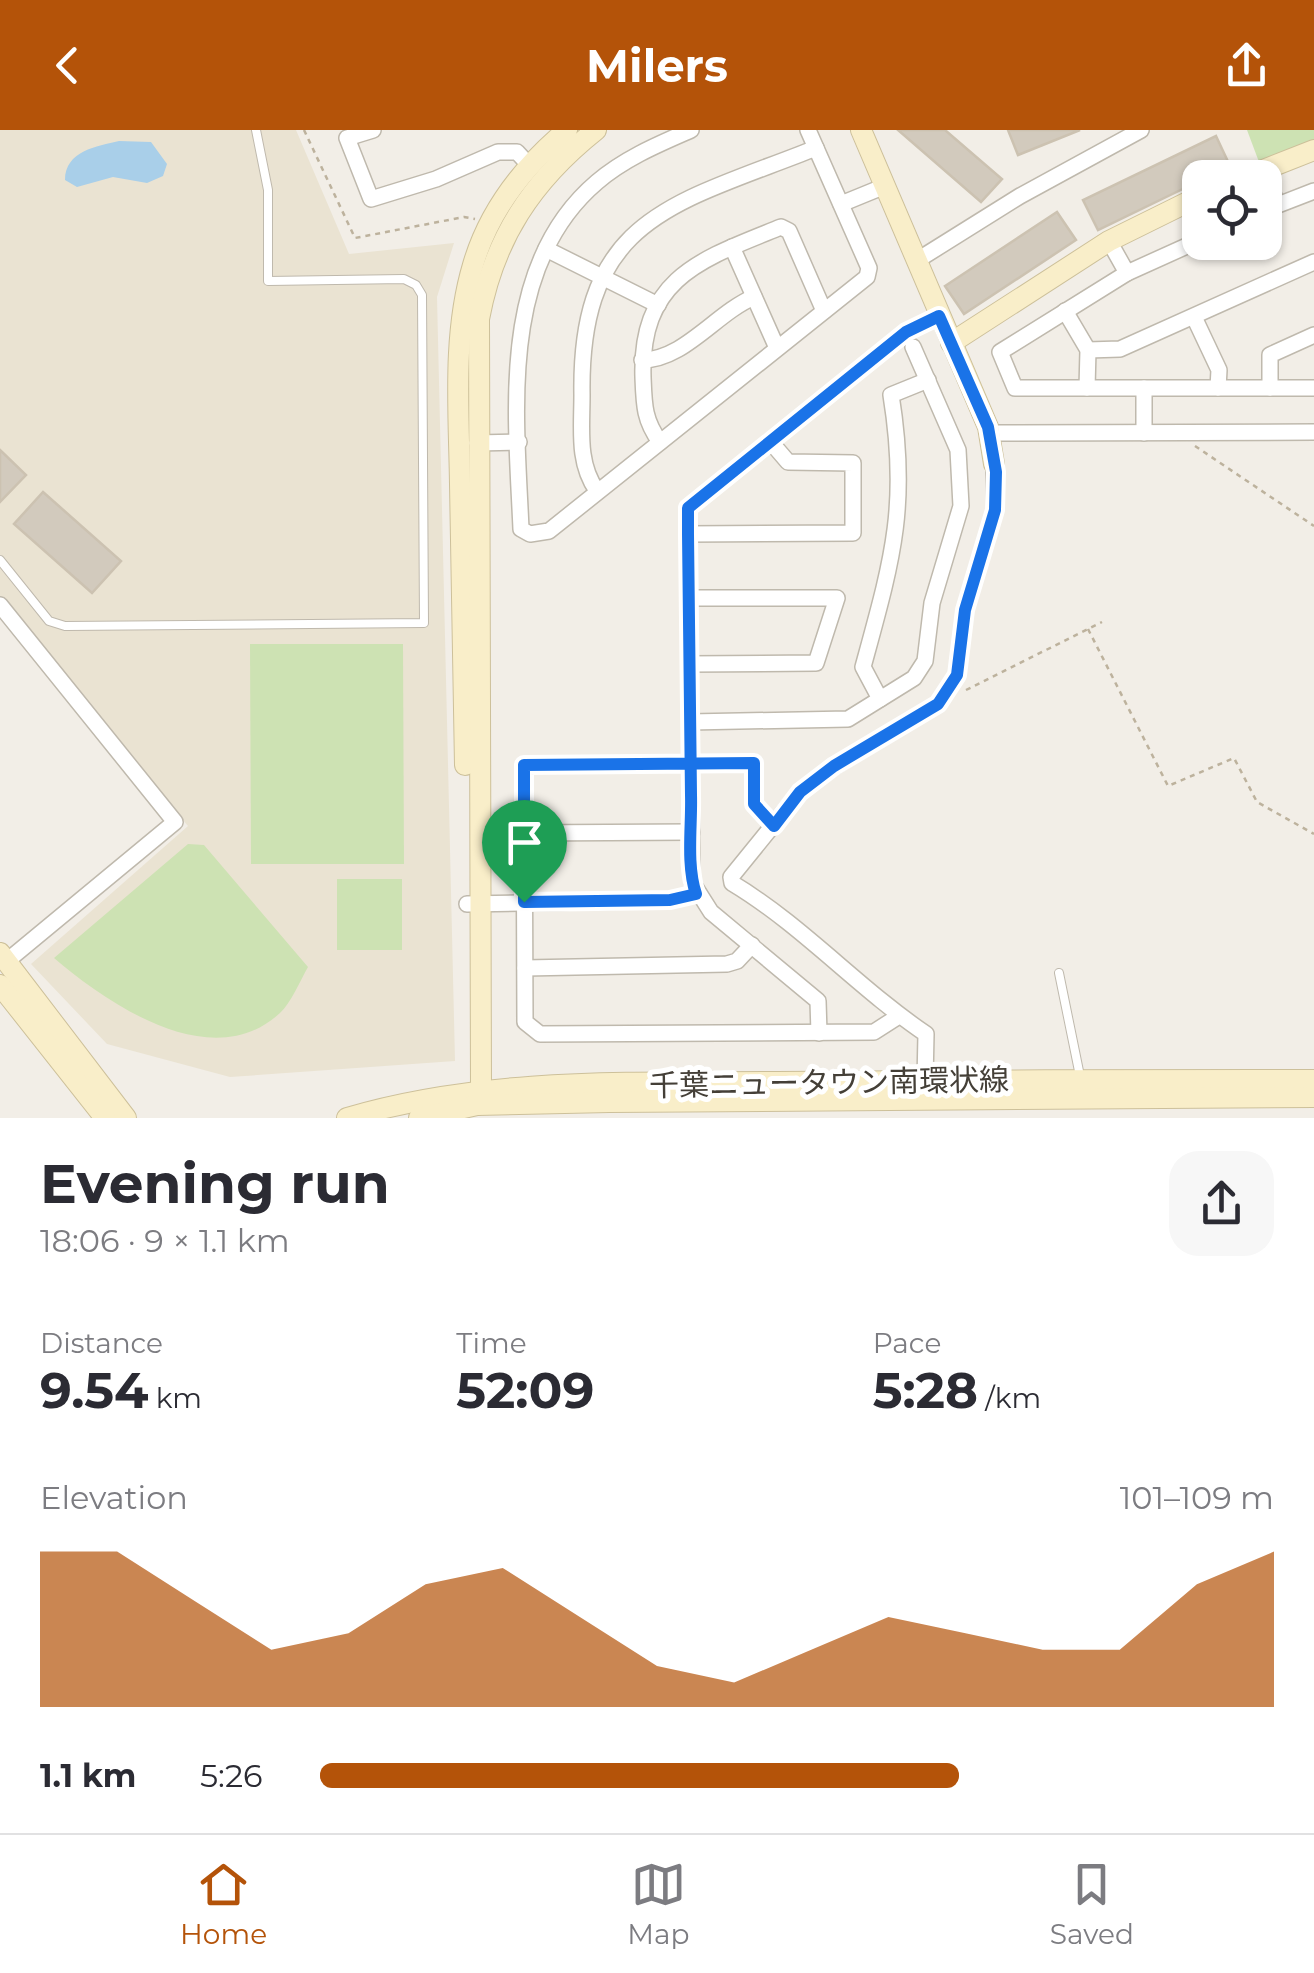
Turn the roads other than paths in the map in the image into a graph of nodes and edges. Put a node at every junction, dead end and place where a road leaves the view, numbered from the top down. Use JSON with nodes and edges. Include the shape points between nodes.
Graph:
{"nodes":[{"id":1,"x":256,"y":130,"type":"edge"},
{"id":2,"x":373,"y":130,"type":"edge"},
{"id":3,"x":567,"y":130,"type":"edge"},
{"id":4,"x":596,"y":130,"type":"edge"},
{"id":5,"x":691,"y":130,"type":"edge"},
{"id":6,"x":808,"y":130,"type":"edge"},
{"id":7,"x":861,"y":130,"type":"edge"},
{"id":8,"x":1141,"y":130,"type":"edge"},
{"id":9,"x":816,"y":148,"type":"junction"},
{"id":10,"x":1314,"y":150,"type":"edge"},
{"id":11,"x":1282,"y":163,"type":"edge"},
{"id":12,"x":529,"y":165,"type":"junction"},
{"id":13,"x":885,"y":186,"type":"junction"},
{"id":14,"x":1314,"y":192,"type":"edge"},
{"id":15,"x":1282,"y":203,"type":"edge"},
{"id":16,"x":842,"y":204,"type":"junction"},
{"id":17,"x":1182,"y":205,"type":"edge"},
{"id":18,"x":1109,"y":241,"type":"junction"},
{"id":19,"x":732,"y":247,"type":"junction"},
{"id":20,"x":1182,"y":248,"type":"edge"},
{"id":21,"x":546,"y":250,"type":"junction"},
{"id":22,"x":916,"y":260,"type":"junction"},
{"id":23,"x":1314,"y":262,"type":"edge"},
{"id":24,"x":1127,"y":273,"type":"junction"},
{"id":25,"x":600,"y":276,"type":"junction"},
{"id":26,"x":754,"y":297,"type":"junction"},
{"id":27,"x":658,"y":305,"type":"junction"},
{"id":28,"x":1065,"y":311,"type":"junction"},
{"id":29,"x":824,"y":312,"type":"junction"},
{"id":30,"x":939,"y":316,"type":"junction"},
{"id":31,"x":1194,"y":316,"type":"junction"},
{"id":32,"x":1314,"y":335,"type":"edge"},
{"id":33,"x":951,"y":344,"type":"junction"},
{"id":34,"x":913,"y":347,"type":"dead end"},
{"id":35,"x":777,"y":348,"type":"junction"},
{"id":36,"x":1088,"y":350,"type":"junction"},
{"id":37,"x":642,"y":360,"type":"junction"},
{"id":38,"x":928,"y":380,"type":"junction"},
{"id":39,"x":1087,"y":388,"type":"junction"},
{"id":40,"x":1144,"y":388,"type":"junction"},
{"id":41,"x":1218,"y":388,"type":"junction"},
{"id":42,"x":1270,"y":388,"type":"junction"},
{"id":43,"x":1314,"y":388,"type":"edge"},
{"id":44,"x":1314,"y":432,"type":"edge"},
{"id":45,"x":989,"y":433,"type":"junction"},
{"id":46,"x":1144,"y":433,"type":"junction"},
{"id":47,"x":519,"y":442,"type":"junction"},
{"id":48,"x":660,"y":442,"type":"junction"},
{"id":49,"x":770,"y":442,"type":"junction"},
{"id":50,"x":476,"y":443,"type":"junction"},
{"id":51,"x":994,"y":464,"type":"joint"},
{"id":52,"x":598,"y":491,"type":"junction"},
{"id":53,"x":688,"y":534,"type":"junction"},
{"id":54,"x":0,"y":560,"type":"edge"},
{"id":55,"x":689,"y":598,"type":"junction"},
{"id":56,"x":0,"y":605,"type":"edge"},
{"id":57,"x":690,"y":664,"type":"junction"},
{"id":58,"x":880,"y":699,"type":"junction"},
{"id":59,"x":690,"y":722,"type":"junction"},
{"id":60,"x":691,"y":764,"type":"junction"},
{"id":61,"x":774,"y":826,"type":"junction"},
{"id":62,"x":692,"y":832,"type":"junction"},
{"id":63,"x":524,"y":833,"type":"junction"},
{"id":64,"x":696,"y":894,"type":"junction"},
{"id":65,"x":524,"y":902,"type":"junction"},
{"id":66,"x":474,"y":904,"type":"junction"},
{"id":67,"x":752,"y":945,"type":"junction"},
{"id":68,"x":3,"y":957,"type":"edge"},
{"id":69,"x":525,"y":968,"type":"junction"},
{"id":70,"x":1060,"y":973,"type":"dead end"},
{"id":71,"x":0,"y":985,"type":"edge"},
{"id":72,"x":899,"y":1016,"type":"junction"},
{"id":73,"x":818,"y":1033,"type":"junction"},
{"id":74,"x":925,"y":1080,"type":"junction"},
{"id":75,"x":1080,"y":1080,"type":"junction"},
{"id":76,"x":1314,"y":1080,"type":"edge"},
{"id":77,"x":476,"y":1096,"type":"junction"},
{"id":78,"x":1314,"y":1097,"type":"edge"},
{"id":79,"x":105,"y":1118,"type":"edge"},
{"id":80,"x":126,"y":1118,"type":"edge"},
{"id":81,"x":347,"y":1118,"type":"edge"},
{"id":82,"x":419,"y":1118,"type":"edge"}],
"edges":[{"from":1,"to":54,"type":"lane","via":[[268,190],[268,282],[404,280],[422,295],[424,623],[64,626],[49,621]]},
{"from":2,"to":12,"type":"street","via":[[347,138],[371,198],[498,152],[517,152]]},
{"from":3,"to":12,"type":"street"},
{"from":4,"to":50,"type":"street","via":[[528,194],[496,253],[479,318]]},
{"from":5,"to":21,"type":"street","via":[[598,181]]},
{"from":6,"to":9,"type":"street"},
{"from":7,"to":13,"type":"street"},
{"from":8,"to":22,"type":"street"},
{"from":9,"to":16,"type":"street"},
{"from":9,"to":25,"type":"street","via":[[675,204],[640,226]]},
{"from":10,"to":11,"type":"street"},
{"from":12,"to":66,"type":"street","via":[[479,248],[460,344]]},
{"from":13,"to":16,"type":"street"},
{"from":13,"to":22,"type":"street"},
{"from":14,"to":15,"type":"street"},
{"from":16,"to":29,"type":"street","via":[[869,268],[867,277]]},
{"from":17,"to":18,"type":"street"},
{"from":18,"to":24,"type":"street"},
{"from":18,"to":33,"type":"street"},
{"from":19,"to":26,"type":"street"},
{"from":19,"to":27,"type":"street","via":[[689,268]]},
{"from":19,"to":29,"type":"street","via":[[788,231]]},
{"from":20,"to":24,"type":"street"},
{"from":21,"to":25,"type":"street"},
{"from":21,"to":47,"type":"street","via":[[522,320]]},
{"from":22,"to":30,"type":"street"},
{"from":23,"to":31,"type":"street"},
{"from":24,"to":28,"type":"street"},
{"from":25,"to":27,"type":"street"},
{"from":25,"to":52,"type":"street","via":[[581,349],[583,467]]},
{"from":26,"to":35,"type":"street"},
{"from":26,"to":37,"type":"street","via":[[663,360]]},
{"from":27,"to":37,"type":"street"},
{"from":28,"to":36,"type":"street"},
{"from":28,"to":39,"type":"street","via":[[1000,352],[1016,388]]},
{"from":29,"to":35,"type":"street"},
{"from":30,"to":33,"type":"street"},
{"from":30,"to":49,"type":"street","via":[[906,332]]},
{"from":31,"to":36,"type":"street","via":[[1120,350]]},
{"from":31,"to":41,"type":"street","via":[[1219,370]]},
{"from":32,"to":42,"type":"street","via":[[1270,355]]},
{"from":33,"to":45,"type":"street"},
{"from":34,"to":38,"type":"street"},
{"from":35,"to":48,"type":"street"},
{"from":36,"to":39,"type":"street"},
{"from":37,"to":48,"type":"street","via":[[644,421]]},
{"from":38,"to":58,"type":"street","via":[[958,450],[961,506],[932,603],[925,660],[914,678]]},
{"from":38,"to":58,"type":"street","via":[[892,395],[900,513],[863,667]]},
{"from":39,"to":40,"type":"street"},
{"from":40,"to":41,"type":"street"},
{"from":40,"to":46,"type":"street"},
{"from":41,"to":42,"type":"street"},
{"from":42,"to":43,"type":"street"},
{"from":44,"to":46,"type":"street"},
{"from":45,"to":46,"type":"street"},
{"from":45,"to":51,"type":"street"},
{"from":47,"to":50,"type":"street"},
{"from":47,"to":52,"type":"street","via":[[522,529],[530,534],[549,532]]},
{"from":48,"to":52,"type":"street"},
{"from":49,"to":53,"type":"street","via":[[688,508]]},
{"from":49,"to":53,"type":"street","via":[[788,462],[853,463],[852,533]]},
{"from":50,"to":66,"type":"street"},
{"from":51,"to":61,"type":"street","via":[[995,510],[965,610],[957,675],[938,704],[834,766],[800,792]]},
{"from":53,"to":55,"type":"street"},
{"from":55,"to":57,"type":"street"},
{"from":55,"to":57,"type":"street","via":[[837,598],[816,663]]},
{"from":56,"to":68,"type":"street","via":[[176,822]]},
{"from":57,"to":59,"type":"street"},
{"from":58,"to":59,"type":"street","via":[[848,719]]},
{"from":59,"to":60,"type":"street"},
{"from":60,"to":61,"type":"street","via":[[754,763],[754,804]]},
{"from":60,"to":62,"type":"street"},
{"from":60,"to":63,"type":"street","via":[[524,765]]},
{"from":61,"to":72,"type":"street","via":[[732,871],[732,882],[774,909]]},
{"from":62,"to":63,"type":"street"},
{"from":62,"to":64,"type":"street"},
{"from":63,"to":65,"type":"street"},
{"from":64,"to":65,"type":"street"},
{"from":64,"to":67,"type":"street"},
{"from":65,"to":66,"type":"street"},
{"from":65,"to":69,"type":"street"},
{"from":66,"to":77,"type":"street"},
{"from":67,"to":69,"type":"street","via":[[727,964]]},
{"from":67,"to":73,"type":"street","via":[[818,1001]]},
{"from":68,"to":80,"type":"street"},
{"from":69,"to":73,"type":"street","via":[[525,1022],[540,1034]]},
{"from":70,"to":75,"type":"lane"},
{"from":71,"to":79,"type":"street"},
{"from":72,"to":73,"type":"street","via":[[874,1032]]},
{"from":72,"to":74,"type":"street","via":[[926,1034]]},
{"from":74,"to":75,"type":"street","name":"千葉ニュータウン南環状線"},
{"from":74,"to":77,"type":"street","name":"千葉ニュータウン南環状線"},
{"from":75,"to":76,"type":"street","name":"千葉ニュータウン南環状線"},
{"from":77,"to":78,"type":"street","name":"千葉ニュータウン南環状線"},
{"from":77,"to":81,"type":"street","name":"千葉ニュータウン南環状線"},
{"from":77,"to":82,"type":"street","name":"千葉ニュータウン南環状線"}]}
